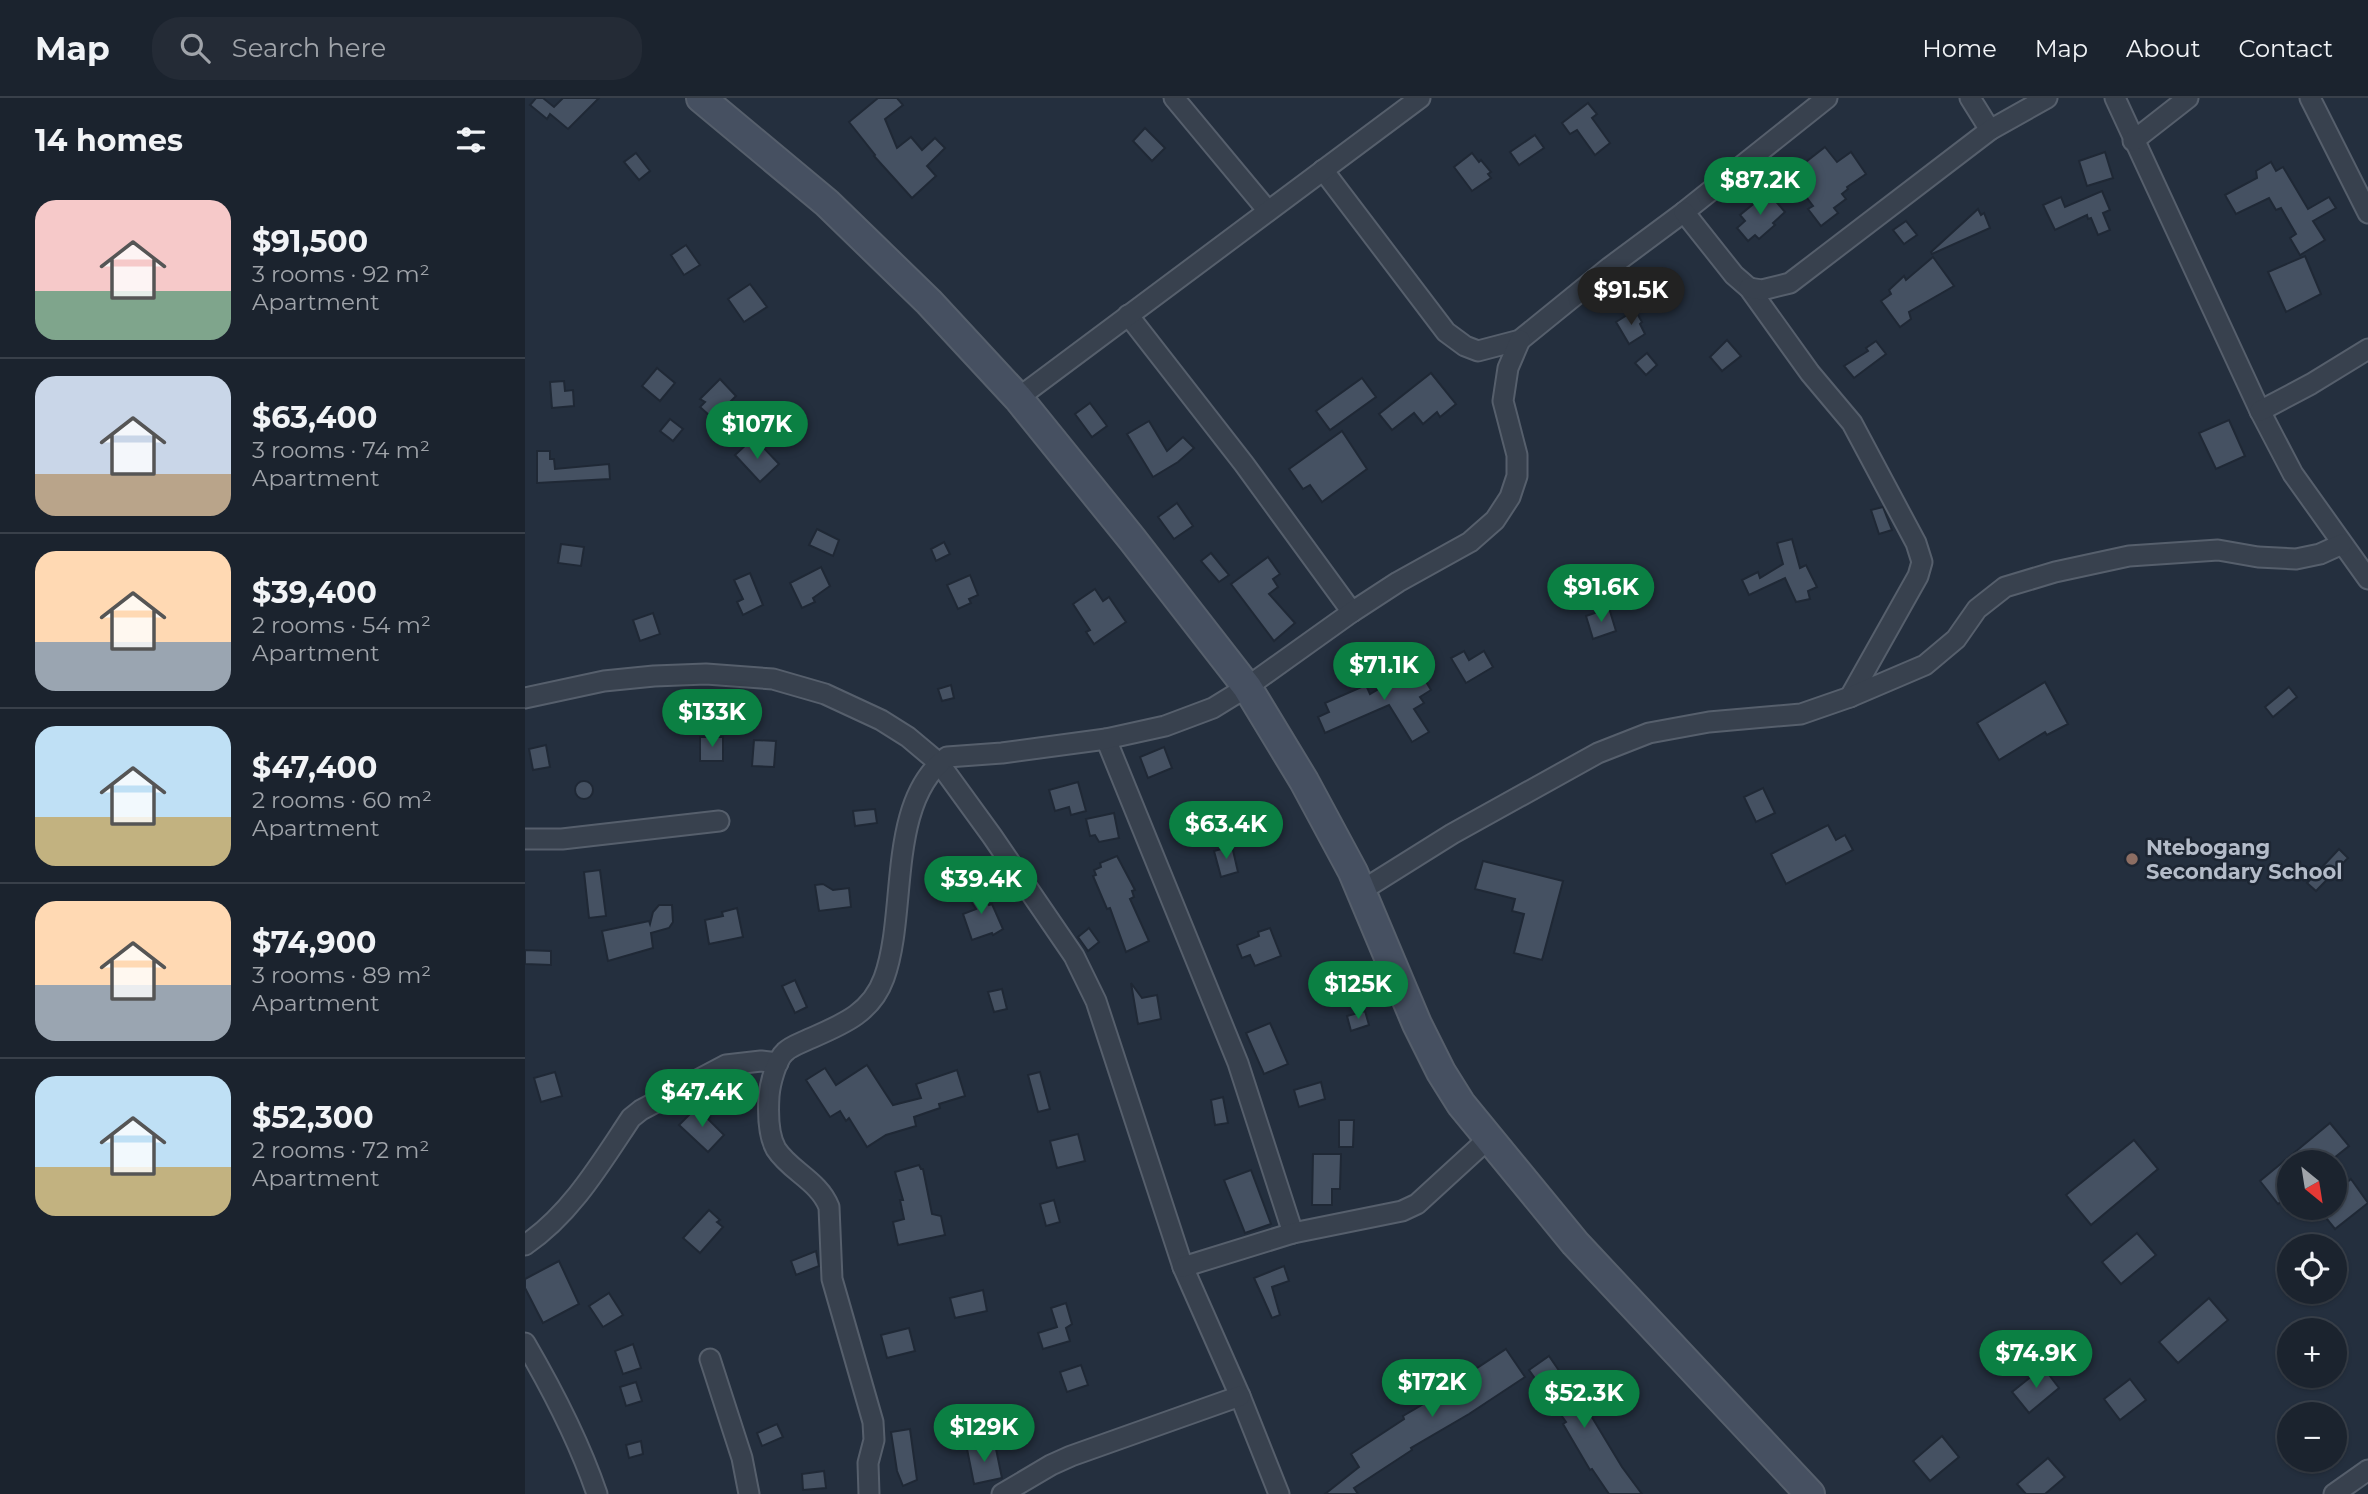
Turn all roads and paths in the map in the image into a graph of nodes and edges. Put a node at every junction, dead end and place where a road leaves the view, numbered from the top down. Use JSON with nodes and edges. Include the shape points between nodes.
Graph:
{"nodes":[{"id":1,"x":701,"y":98,"type":"edge"},
{"id":2,"x":1174,"y":98,"type":"edge"},
{"id":3,"x":1420,"y":98,"type":"edge"},
{"id":4,"x":1827,"y":98,"type":"edge"},
{"id":5,"x":1970,"y":98,"type":"edge"},
{"id":6,"x":2046,"y":98,"type":"edge"},
{"id":7,"x":2115,"y":98,"type":"edge"},
{"id":8,"x":2188,"y":98,"type":"edge"},
{"id":9,"x":2310,"y":98,"type":"edge"},
{"id":10,"x":1990,"y":130,"type":"junction"},
{"id":11,"x":2133,"y":141,"type":"junction"},
{"id":12,"x":1323,"y":170,"type":"junction"},
{"id":13,"x":1268,"y":211,"type":"junction"},
{"id":14,"x":1684,"y":212,"type":"junction"},
{"id":15,"x":2368,"y":213,"type":"edge"},
{"id":16,"x":1749,"y":288,"type":"junction"},
{"id":17,"x":1128,"y":316,"type":"junction"},
{"id":18,"x":1520,"y":340,"type":"junction"},
{"id":19,"x":2368,"y":349,"type":"edge"},
{"id":20,"x":1018,"y":398,"type":"junction"},
{"id":21,"x":2260,"y":411,"type":"junction"},
{"id":22,"x":2341,"y":544,"type":"junction"},
{"id":23,"x":2368,"y":579,"type":"edge"},
{"id":24,"x":1352,"y":612,"type":"junction"},
{"id":25,"x":1247,"y":687,"type":"junction"},
{"id":26,"x":1850,"y":696,"type":"junction"},
{"id":27,"x":525,"y":698,"type":"edge"},
{"id":28,"x":1106,"y":739,"type":"junction"},
{"id":29,"x":939,"y":763,"type":"junction"},
{"id":30,"x":719,"y":821,"type":"dead end"},
{"id":31,"x":525,"y":839,"type":"edge"},
{"id":32,"x":1361,"y":891,"type":"junction"},
{"id":33,"x":778,"y":1063,"type":"junction"},
{"id":34,"x":1488,"y":1139,"type":"junction"},
{"id":35,"x":1293,"y":1233,"type":"junction"},
{"id":36,"x":525,"y":1245,"type":"edge"},
{"id":37,"x":1183,"y":1267,"type":"junction"},
{"id":38,"x":525,"y":1343,"type":"edge"},
{"id":39,"x":710,"y":1359,"type":"dead end"},
{"id":40,"x":1240,"y":1395,"type":"junction"},
{"id":41,"x":2368,"y":1470,"type":"edge"},
{"id":42,"x":597,"y":1494,"type":"edge"},
{"id":43,"x":749,"y":1494,"type":"edge"},
{"id":44,"x":869,"y":1494,"type":"edge"},
{"id":45,"x":1002,"y":1494,"type":"edge"},
{"id":46,"x":1279,"y":1494,"type":"edge"},
{"id":47,"x":1810,"y":1494,"type":"edge"},
{"id":48,"x":2334,"y":1494,"type":"edge"}],
"edges":[{"from":1,"to":20,"type":"street","via":[[827,202]]},
{"from":2,"to":13,"type":"street"},
{"from":3,"to":12,"type":"street"},
{"from":4,"to":14,"type":"street"},
{"from":5,"to":10,"type":"street"},
{"from":6,"to":10,"type":"street"},
{"from":7,"to":11,"type":"street"},
{"from":8,"to":11,"type":"street"},
{"from":9,"to":15,"type":"street"},
{"from":10,"to":16,"type":"street","via":[[1790,283],[1762,290]]},
{"from":11,"to":21,"type":"street"},
{"from":12,"to":13,"type":"street"},
{"from":12,"to":18,"type":"street","via":[[1446,332],[1478,351]]},
{"from":13,"to":17,"type":"street"},
{"from":14,"to":16,"type":"street"},
{"from":14,"to":18,"type":"street"},
{"from":16,"to":26,"type":"street","via":[[1809,373],[1852,423],[1922,562]]},
{"from":17,"to":20,"type":"street"},
{"from":17,"to":24,"type":"street"},
{"from":18,"to":24,"type":"street","via":[[1507,368],[1503,401],[1517,455],[1517,477],[1510,497],[1495,520],[1470,542]]},
{"from":19,"to":21,"type":"street"},
{"from":20,"to":25,"type":"street"},
{"from":21,"to":22,"type":"street","via":[[2293,474]]},
{"from":22,"to":23,"type":"street"},
{"from":22,"to":26,"type":"street","via":[[2296,559],[2218,550],[2129,556],[2005,587],[1977,609],[1938,656]]},
{"from":24,"to":25,"type":"street"},
{"from":25,"to":28,"type":"street","via":[[1213,708],[1165,726]]},
{"from":25,"to":32,"type":"street","via":[[1304,781]]},
{"from":26,"to":32,"type":"street","via":[[1801,714],[1649,733],[1598,753]]},
{"from":27,"to":29,"type":"street","via":[[654,676],[773,679],[825,694],[881,720]]},
{"from":28,"to":29,"type":"street","via":[[956,755]]},
{"from":28,"to":35,"type":"street","via":[[1238,1063]]},
{"from":29,"to":33,"type":"street","via":[[918,794],[907,832],[894,935],[877,996],[852,1020],[800,1043]]},
{"from":29,"to":37,"type":"street","via":[[1083,973]]},
{"from":30,"to":31,"type":"street"},
{"from":32,"to":34,"type":"street","via":[[1441,1072]]},
{"from":33,"to":36,"type":"street","via":[[726,1065],[641,1110],[571,1203]]},
{"from":33,"to":44,"type":"street","via":[[769,1095],[772,1140],[829,1208],[832,1279],[873,1422]]},
{"from":34,"to":35,"type":"street","via":[[1417,1204]]},
{"from":34,"to":47,"type":"street","via":[[1575,1243]]},
{"from":35,"to":37,"type":"street"},
{"from":37,"to":40,"type":"street"},
{"from":38,"to":42,"type":"street","via":[[566,1419]]},
{"from":39,"to":43,"type":"street","via":[[743,1458]]},
{"from":40,"to":45,"type":"street","via":[[1071,1456]]},
{"from":40,"to":46,"type":"street"},
{"from":41,"to":48,"type":"street"}]}
